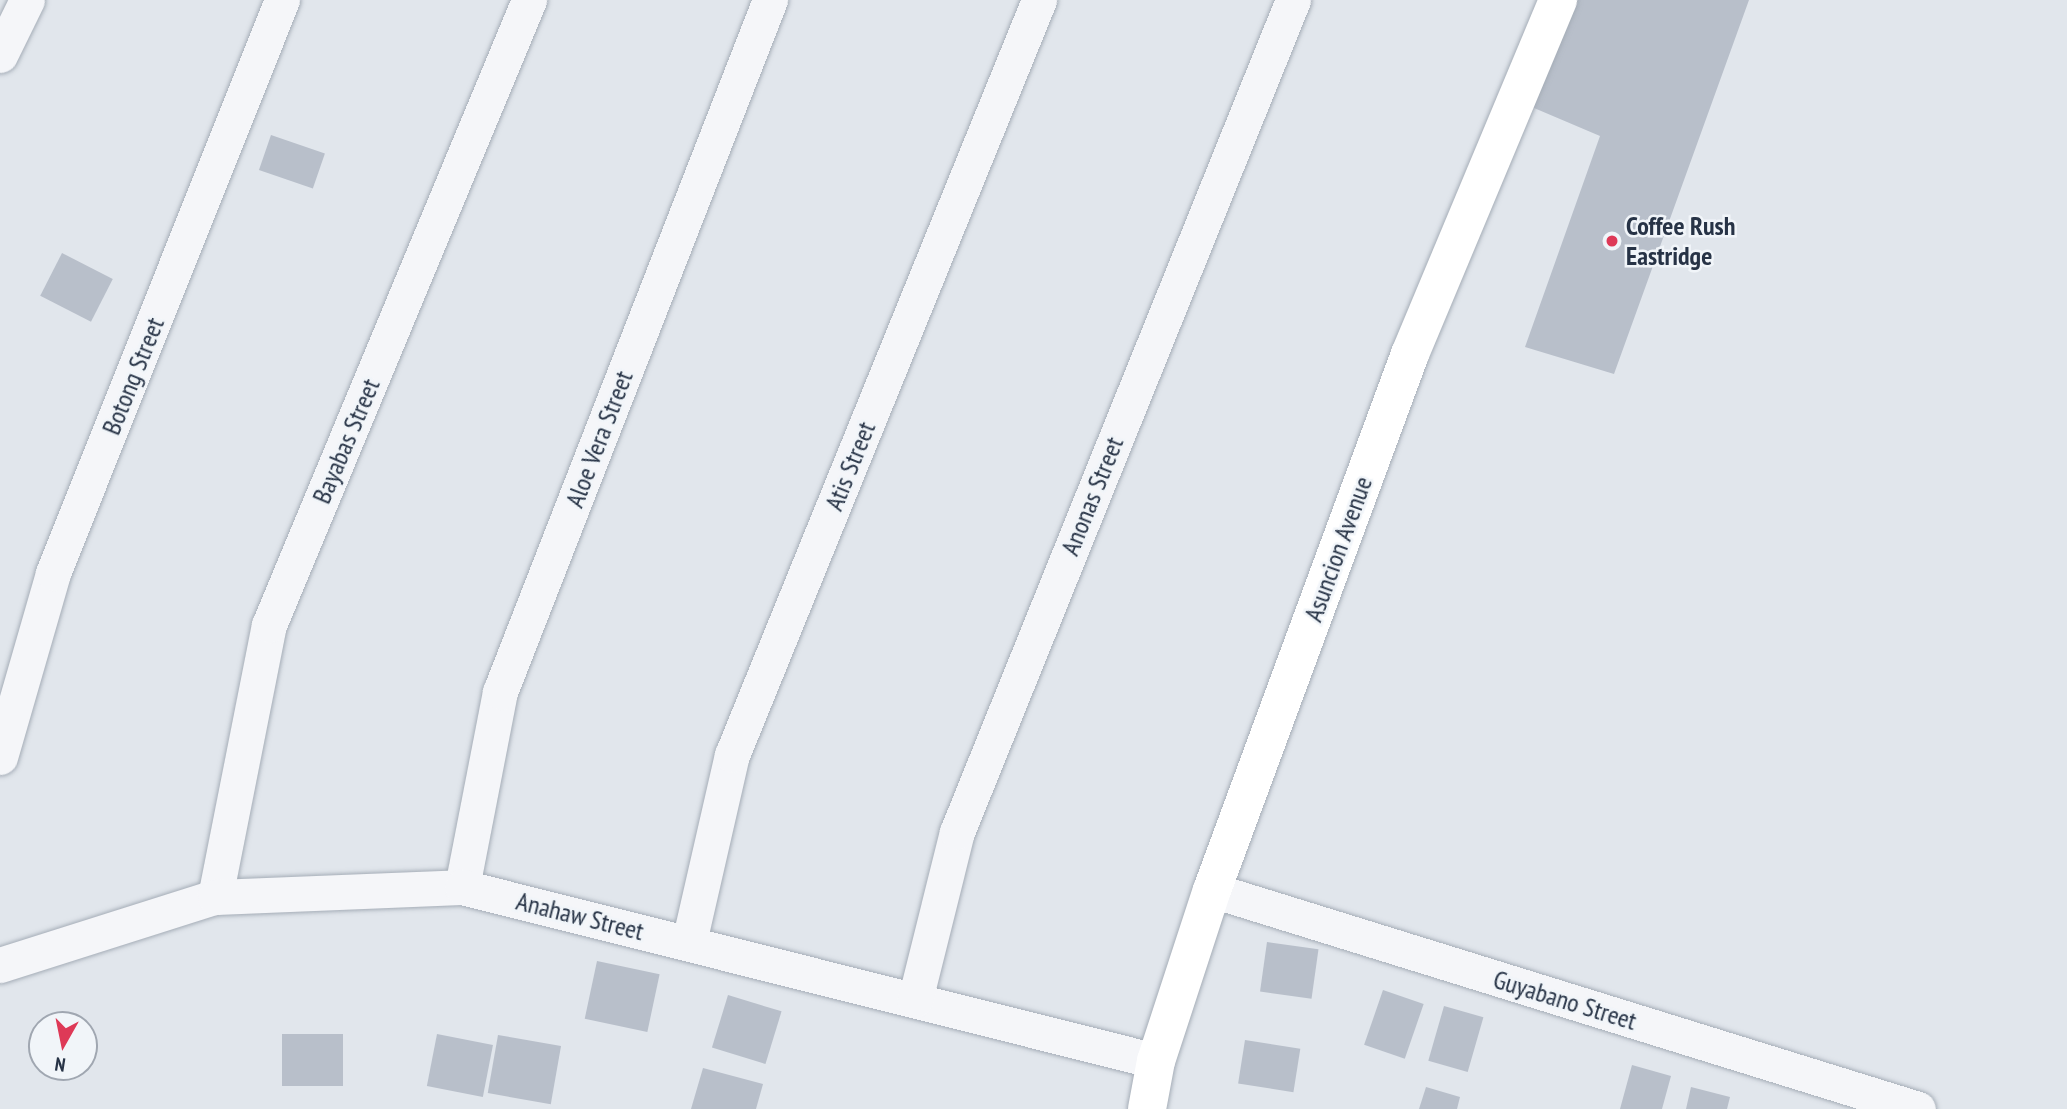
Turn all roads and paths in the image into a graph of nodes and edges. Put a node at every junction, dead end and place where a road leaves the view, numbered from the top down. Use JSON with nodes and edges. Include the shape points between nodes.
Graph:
{"nodes":[{"id":1,"x":27,"y":0,"type":"edge"},
{"id":2,"x":282,"y":0,"type":"edge"},
{"id":3,"x":529,"y":0,"type":"edge"},
{"id":4,"x":770,"y":0,"type":"edge"},
{"id":5,"x":1040,"y":0,"type":"edge"},
{"id":6,"x":1293,"y":0,"type":"edge"},
{"id":7,"x":1558,"y":0,"type":"edge"},
{"id":8,"x":0,"y":55,"type":"edge"},
{"id":9,"x":0,"y":757,"type":"edge"},
{"id":10,"x":462,"y":887,"type":"junction"},
{"id":11,"x":1212,"y":890,"type":"junction"},
{"id":12,"x":215,"y":897,"type":"junction"},
{"id":13,"x":689,"y":942,"type":"junction"},
{"id":14,"x":0,"y":965,"type":"edge"},
{"id":15,"x":915,"y":1000,"type":"junction"},
{"id":16,"x":1156,"y":1061,"type":"junction"},
{"id":17,"x":1147,"y":1109,"type":"edge"},
{"id":18,"x":1918,"y":1109,"type":"edge"}],
"edges":[{"from":1,"to":8,"type":"street"},
{"from":2,"to":9,"type":"street","name":"Botong Street","via":[[53,573]]},
{"from":3,"to":12,"type":"street","name":"Bayabas Street","via":[[269,625]]},
{"from":4,"to":10,"type":"street","name":"Aloe Vera Street","via":[[500,692]]},
{"from":5,"to":13,"type":"street","name":"Atis Street","via":[[732,755]]},
{"from":6,"to":15,"type":"street","name":"Anonas Street","via":[[957,832]]},
{"from":7,"to":11,"type":"street","name":"Asuncion Avenue","via":[[1410,354]]},
{"from":10,"to":12,"type":"street","name":"Anahaw Street"},
{"from":10,"to":13,"type":"street","name":"Anahaw Street"},
{"from":11,"to":16,"type":"street","name":"Asuncion Avenue"},
{"from":11,"to":18,"type":"street","name":"Guyabano Street"},
{"from":12,"to":14,"type":"street","name":"Anahaw Street"},
{"from":13,"to":15,"type":"street","name":"Anahaw Street"},
{"from":15,"to":16,"type":"street","name":"Anahaw Street"},
{"from":16,"to":17,"type":"street","name":"Asuncion Avenue"}]}
